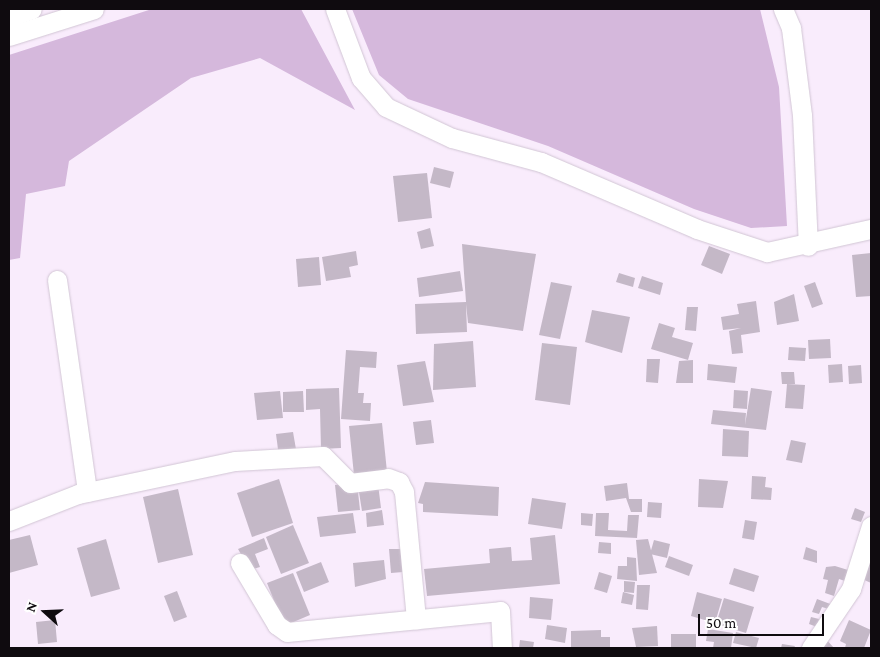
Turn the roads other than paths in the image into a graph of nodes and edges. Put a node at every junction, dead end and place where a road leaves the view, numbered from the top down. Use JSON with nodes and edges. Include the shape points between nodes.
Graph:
{"nodes":[{"id":1,"x":32,"y":9,"type":"edge"},
{"id":2,"x":94,"y":9,"type":"edge"},
{"id":3,"x":335,"y":9,"type":"edge"},
{"id":4,"x":783,"y":9,"type":"edge"},
{"id":5,"x":9,"y":17,"type":"edge"},
{"id":6,"x":9,"y":36,"type":"edge"},
{"id":7,"x":871,"y":229,"type":"edge"},
{"id":8,"x":808,"y":246,"type":"junction"},
{"id":9,"x":57,"y":280,"type":"dead end"},
{"id":10,"x":87,"y":492,"type":"junction"},
{"id":11,"x":9,"y":521,"type":"edge"},
{"id":12,"x":871,"y":526,"type":"edge"},
{"id":13,"x":240,"y":563,"type":"dead end"},
{"id":14,"x":416,"y":619,"type":"junction"},
{"id":15,"x":502,"y":648,"type":"edge"},
{"id":16,"x":811,"y":648,"type":"edge"}],
"edges":[{"from":1,"to":5,"type":"street"},
{"from":2,"to":6,"type":"street"},
{"from":3,"to":8,"type":"street","via":[[361,78],[386,107],[452,138],[541,162],[736,242],[767,252]]},
{"from":4,"to":8,"type":"street","via":[[791,28],[802,116]]},
{"from":7,"to":8,"type":"street"},
{"from":9,"to":10,"type":"street"},
{"from":10,"to":11,"type":"street"},
{"from":10,"to":14,"type":"street","via":[[235,461],[323,456],[350,482],[388,478],[399,482],[404,492]]},
{"from":12,"to":16,"type":"street","via":[[851,589]]},
{"from":13,"to":14,"type":"street","via":[[277,625],[286,632]]},
{"from":14,"to":15,"type":"street","via":[[500,610]]}]}
